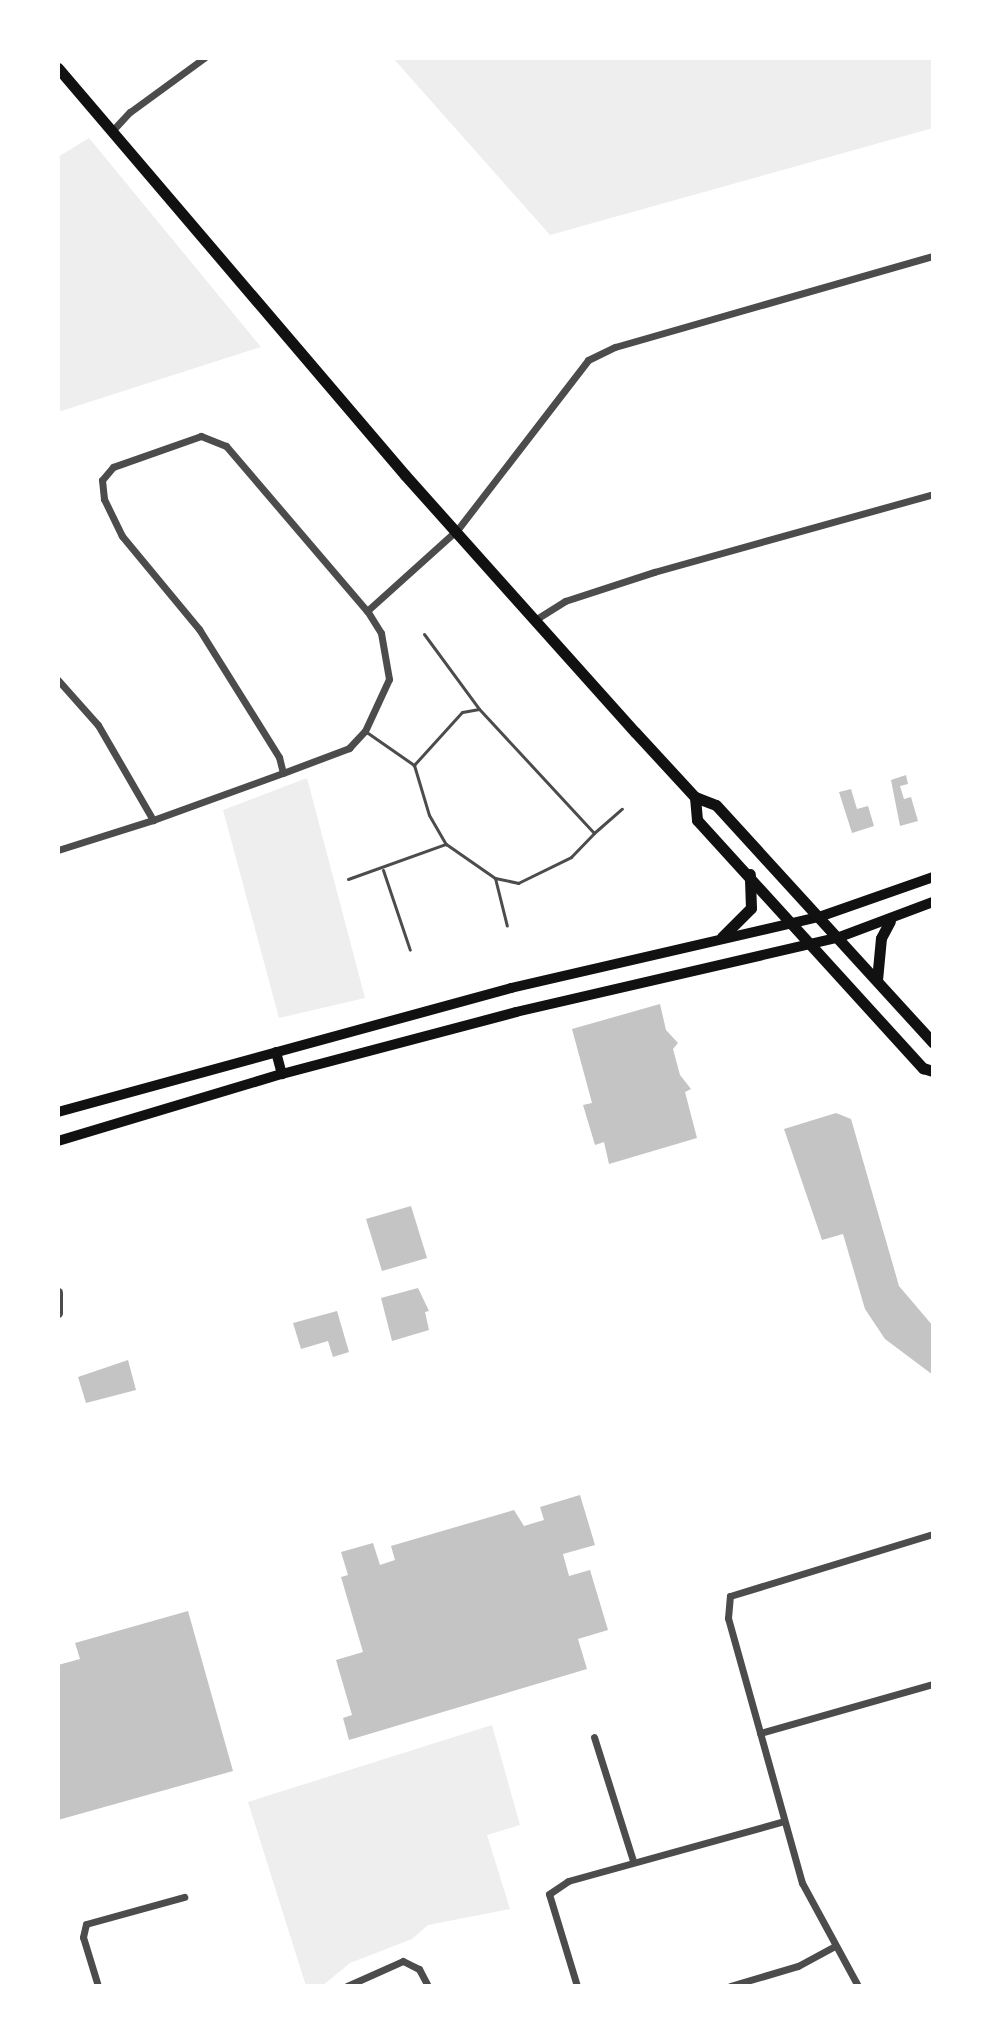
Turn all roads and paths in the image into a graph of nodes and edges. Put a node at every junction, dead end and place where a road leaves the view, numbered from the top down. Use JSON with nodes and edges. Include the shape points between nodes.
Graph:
{"nodes":[{"id":1,"x":204,"y":58,"type":"edge"},
{"id":2,"x":58,"y":68,"type":"edge"},
{"id":3,"x":112,"y":131,"type":"junction"},
{"id":4,"x":933,"y":256,"type":"edge"},
{"id":5,"x":933,"y":494,"type":"edge"},
{"id":6,"x":458,"y":529,"type":"junction"},
{"id":7,"x":367,"y":611,"type":"junction"},
{"id":8,"x":538,"y":618,"type":"junction"},
{"id":9,"x":424,"y":634,"type":"dead end"},
{"id":10,"x":58,"y":680,"type":"edge"},
{"id":11,"x":479,"y":709,"type":"junction"},
{"id":12,"x":365,"y":731,"type":"junction"},
{"id":13,"x":414,"y":765,"type":"junction"},
{"id":14,"x":283,"y":773,"type":"junction"},
{"id":15,"x":695,"y":797,"type":"junction"},
{"id":16,"x":622,"y":809,"type":"dead end"},
{"id":17,"x":153,"y":820,"type":"junction"},
{"id":18,"x":594,"y":833,"type":"junction"},
{"id":19,"x":446,"y":844,"type":"junction"},
{"id":20,"x":58,"y":850,"type":"edge"},
{"id":21,"x":383,"y":870,"type":"junction"},
{"id":22,"x":750,"y":873,"type":"junction"},
{"id":23,"x":933,"y":877,"type":"edge"},
{"id":24,"x":495,"y":878,"type":"junction"},
{"id":25,"x":348,"y":879,"type":"dead end"},
{"id":26,"x":933,"y":902,"type":"edge"},
{"id":27,"x":819,"y":917,"type":"junction"},
{"id":28,"x":890,"y":921,"type":"junction"},
{"id":29,"x":793,"y":922,"type":"junction"},
{"id":30,"x":507,"y":926,"type":"dead end"},
{"id":31,"x":722,"y":937,"type":"junction"},
{"id":32,"x":837,"y":938,"type":"junction"},
{"id":33,"x":811,"y":944,"type":"junction"},
{"id":34,"x":410,"y":950,"type":"dead end"},
{"id":35,"x":877,"y":980,"type":"junction"},
{"id":36,"x":933,"y":1043,"type":"edge"},
{"id":37,"x":276,"y":1052,"type":"junction"},
{"id":38,"x":933,"y":1071,"type":"edge"},
{"id":39,"x":282,"y":1074,"type":"junction"},
{"id":40,"x":58,"y":1112,"type":"edge"},
{"id":41,"x":72,"y":1138,"type":"junction"},
{"id":42,"x":58,"y":1141,"type":"edge"},
{"id":43,"x":58,"y":1151,"type":"edge"},
{"id":44,"x":58,"y":1292,"type":"edge"},
{"id":45,"x":58,"y":1313,"type":"edge"},
{"id":46,"x":933,"y":1534,"type":"edge"},
{"id":47,"x":933,"y":1684,"type":"edge"},
{"id":48,"x":760,"y":1733,"type":"junction"},
{"id":49,"x":594,"y":1737,"type":"dead end"},
{"id":50,"x":784,"y":1821,"type":"junction"},
{"id":51,"x":633,"y":1861,"type":"junction"},
{"id":52,"x":184,"y":1897,"type":"dead end"},
{"id":53,"x":835,"y":1946,"type":"junction"},
{"id":54,"x":98,"y":1986,"type":"edge"},
{"id":55,"x":347,"y":1986,"type":"edge"},
{"id":56,"x":428,"y":1986,"type":"edge"},
{"id":57,"x":577,"y":1986,"type":"edge"},
{"id":58,"x":730,"y":1986,"type":"edge"},
{"id":59,"x":858,"y":1986,"type":"edge"}],
"edges":[{"from":1,"to":3,"type":"street"},
{"from":2,"to":3,"type":"main road"},
{"from":3,"to":6,"type":"main road","via":[[405,475]]},
{"from":4,"to":6,"type":"street","via":[[615,347],[588,360]]},
{"from":5,"to":8,"type":"street","via":[[654,572],[565,601]]},
{"from":6,"to":7,"type":"street"},
{"from":6,"to":8,"type":"main road"},
{"from":7,"to":12,"type":"street","via":[[381,633],[389,679]]},
{"from":7,"to":14,"type":"street","via":[[214,437],[201,436],[113,467],[102,480],[104,499],[122,536],[199,629],[278,756]]},
{"from":8,"to":15,"type":"main road"},
{"from":9,"to":11,"type":"lane"},
{"from":10,"to":17,"type":"street","via":[[98,725]]},
{"from":11,"to":13,"type":"lane","via":[[462,712]]},
{"from":11,"to":18,"type":"lane"},
{"from":12,"to":13,"type":"lane"},
{"from":12,"to":14,"type":"street","via":[[349,748]]},
{"from":13,"to":19,"type":"lane","via":[[429,815]]},
{"from":14,"to":17,"type":"street"},
{"from":15,"to":22,"type":"main road","via":[[697,820]]},
{"from":15,"to":27,"type":"main road","via":[[716,805]]},
{"from":16,"to":18,"type":"lane"},
{"from":17,"to":20,"type":"street"},
{"from":18,"to":24,"type":"lane","via":[[571,857],[518,883]]},
{"from":19,"to":21,"type":"lane"},
{"from":19,"to":24,"type":"lane"},
{"from":21,"to":25,"type":"lane"},
{"from":21,"to":34,"type":"lane"},
{"from":22,"to":29,"type":"main road"},
{"from":22,"to":31,"type":"main road","via":[[751,908]]},
{"from":23,"to":27,"type":"main road"},
{"from":24,"to":30,"type":"lane"},
{"from":26,"to":28,"type":"main road"},
{"from":27,"to":29,"type":"main road"},
{"from":27,"to":32,"type":"main road"},
{"from":28,"to":32,"type":"main road"},
{"from":28,"to":35,"type":"main road","via":[[881,938]]},
{"from":29,"to":31,"type":"main road"},
{"from":29,"to":33,"type":"main road"},
{"from":31,"to":37,"type":"main road"},
{"from":32,"to":33,"type":"main road"},
{"from":32,"to":35,"type":"main road"},
{"from":33,"to":38,"type":"main road","via":[[923,1068]]},
{"from":33,"to":39,"type":"main road","via":[[627,984]]},
{"from":35,"to":36,"type":"main road"},
{"from":37,"to":39,"type":"main road"},
{"from":37,"to":40,"type":"main road"},
{"from":39,"to":41,"type":"main road"},
{"from":41,"to":42,"type":"main road"},
{"from":41,"to":43,"type":"main road"},
{"from":44,"to":45,"type":"street"},
{"from":46,"to":48,"type":"street","via":[[730,1596],[728,1618]]},
{"from":47,"to":48,"type":"street"},
{"from":48,"to":50,"type":"street"},
{"from":49,"to":51,"type":"street"},
{"from":50,"to":51,"type":"street"},
{"from":50,"to":53,"type":"street","via":[[802,1883]]},
{"from":51,"to":57,"type":"street","via":[[568,1881],[547,1897]]},
{"from":52,"to":54,"type":"street","via":[[86,1924],[83,1937]]},
{"from":53,"to":58,"type":"street","via":[[798,1966]]},
{"from":53,"to":59,"type":"street"},
{"from":55,"to":56,"type":"street","via":[[403,1961],[419,1969]]}]}
